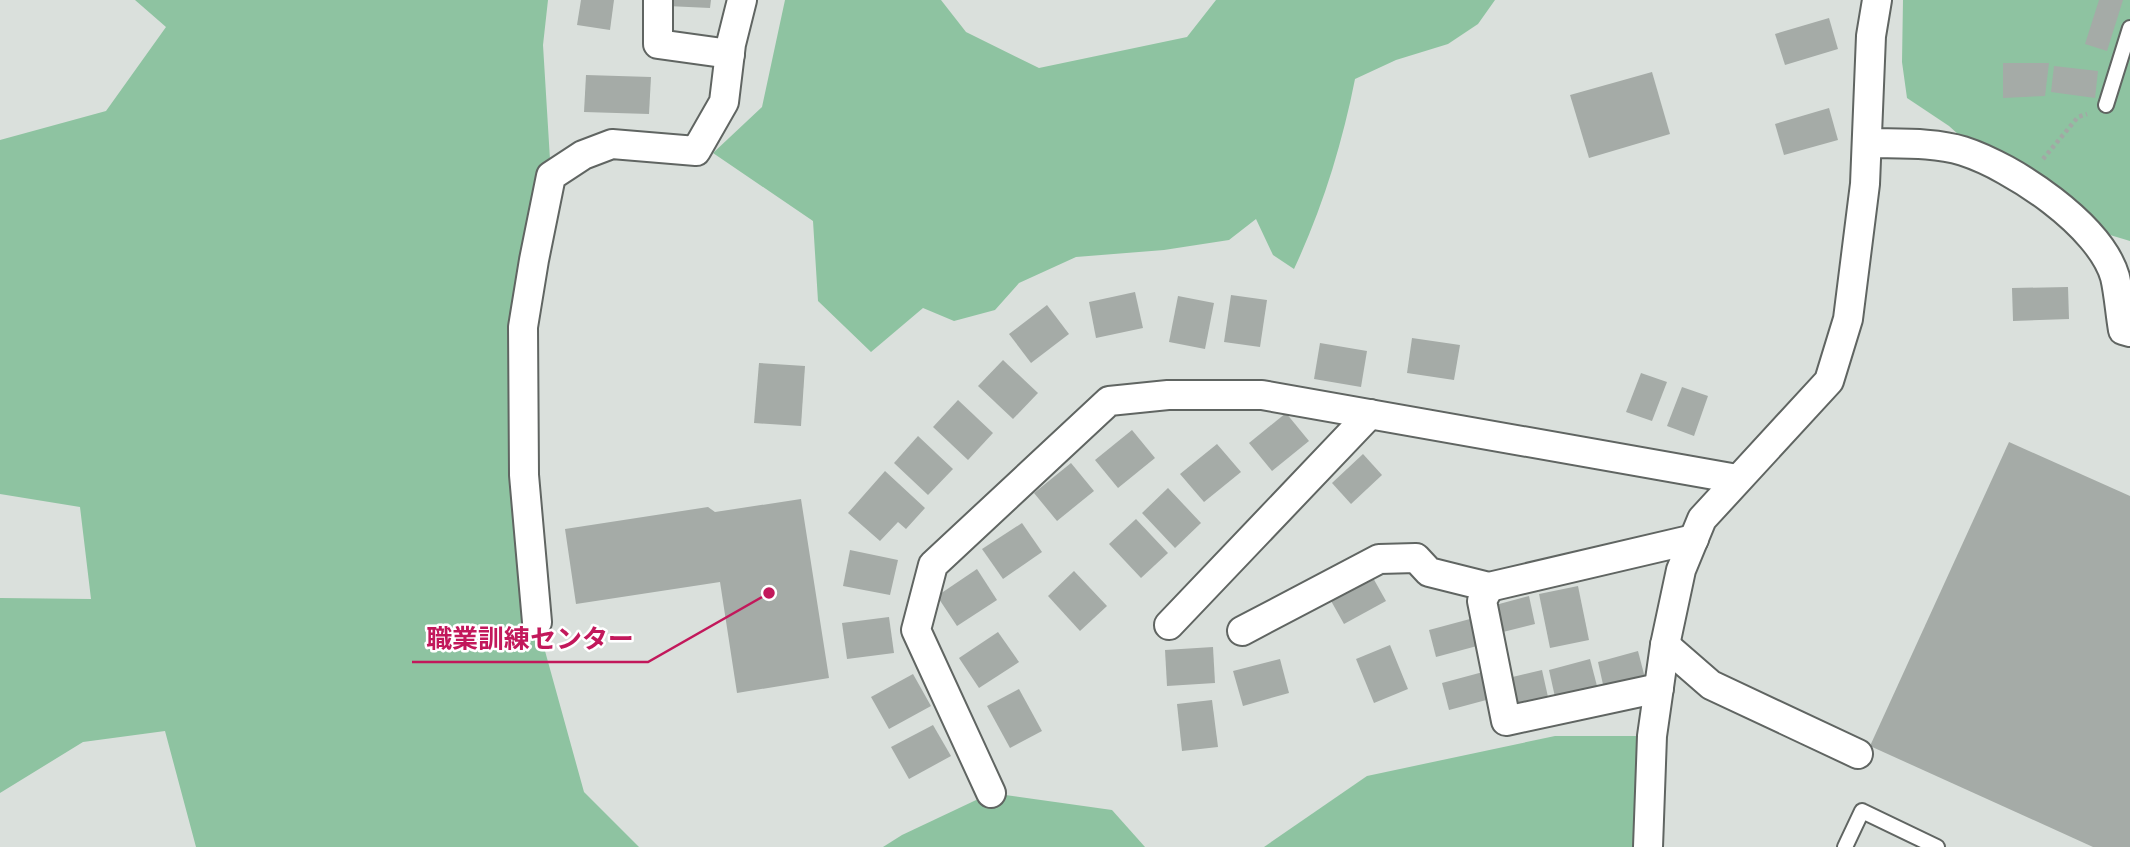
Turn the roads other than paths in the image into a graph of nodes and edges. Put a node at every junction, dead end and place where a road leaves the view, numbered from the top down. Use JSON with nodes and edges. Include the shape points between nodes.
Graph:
{"nodes":[{"id":1,"x":658,"y":0,"type":"edge"},
{"id":2,"x":742,"y":0,"type":"edge"},
{"id":3,"x":1877,"y":0,"type":"edge"},
{"id":4,"x":2130,"y":28,"type":"edge"},
{"id":5,"x":730,"y":54,"type":"junction"},
{"id":6,"x":2106,"y":104,"type":"road end"},
{"id":7,"x":1867,"y":143,"type":"junction"},
{"id":8,"x":2130,"y":332,"type":"edge"},
{"id":9,"x":1370,"y":414,"type":"junction"},
{"id":10,"x":1737,"y":479,"type":"junction"},
{"id":11,"x":1693,"y":539,"type":"junction"},
{"id":12,"x":1489,"y":587,"type":"junction"},
{"id":13,"x":537,"y":622,"type":"dead end"},
{"id":14,"x":1169,"y":625,"type":"dead end"},
{"id":15,"x":1242,"y":631,"type":"dead end"},
{"id":16,"x":1665,"y":645,"type":"junction"},
{"id":17,"x":1659,"y":688,"type":"junction"},
{"id":18,"x":1858,"y":754,"type":"dead end"},
{"id":19,"x":991,"y":793,"type":"dead end"},
{"id":20,"x":1648,"y":847,"type":"edge"},
{"id":21,"x":1845,"y":847,"type":"edge"},
{"id":22,"x":1937,"y":847,"type":"edge"}],
"edges":[{"from":1,"to":5,"type":"street","via":[[658,44]]},
{"from":2,"to":5,"type":"street"},
{"from":3,"to":7,"type":"street"},
{"from":4,"to":6,"type":"lane"},
{"from":5,"to":13,"type":"street","via":[[724,102],[696,151],[612,144],[583,155],[551,176],[523,327],[524,475]]},
{"from":7,"to":8,"type":"street","via":[[1961,150],[2025,181],[2094,239],[2115,276],[2123,330]]},
{"from":7,"to":10,"type":"street","via":[[1848,318],[1829,381]]},
{"from":9,"to":10,"type":"street"},
{"from":9,"to":14,"type":"street"},
{"from":9,"to":19,"type":"street","via":[[1262,395],[1168,395],[1109,401],[933,565],[916,630]]},
{"from":10,"to":11,"type":"street","via":[[1702,519]]},
{"from":11,"to":12,"type":"street"},
{"from":11,"to":16,"type":"street","via":[[1681,570]]},
{"from":12,"to":15,"type":"street","via":[[1429,572],[1416,558],[1379,559]]},
{"from":12,"to":17,"type":"street","via":[[1482,601],[1506,721]]},
{"from":16,"to":17,"type":"street"},
{"from":16,"to":18,"type":"street","via":[[1712,685]]},
{"from":17,"to":20,"type":"street","via":[[1652,736]]},
{"from":21,"to":22,"type":"lane","via":[[1863,811]]}]}
